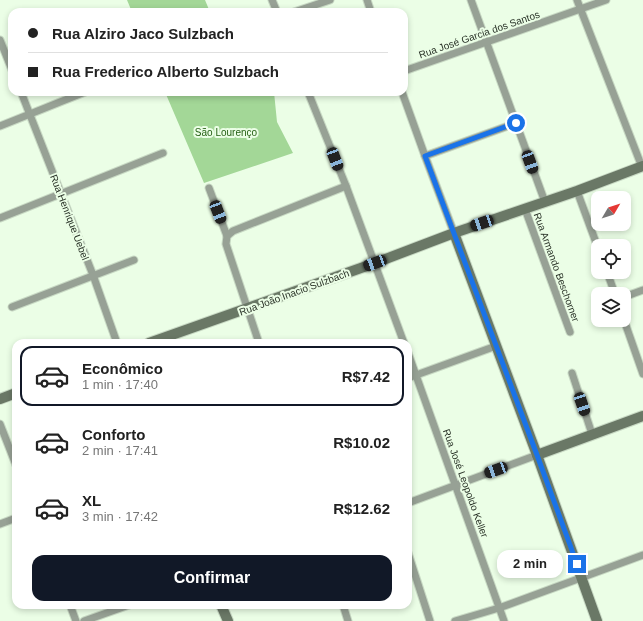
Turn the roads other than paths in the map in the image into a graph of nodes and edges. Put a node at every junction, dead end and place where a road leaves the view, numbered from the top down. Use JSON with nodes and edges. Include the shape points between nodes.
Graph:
{"nodes":[{"id":1,"x":330,"y":0,"type":"edge"},
{"id":2,"x":471,"y":0,"type":"edge"},
{"id":3,"x":578,"y":0,"type":"edge"},
{"id":4,"x":606,"y":0,"type":"edge"},
{"id":5,"x":306,"y":8,"type":"edge"},
{"id":6,"x":581,"y":9,"type":"junction"},
{"id":7,"x":0,"y":40,"type":"edge"},
{"id":8,"x":486,"y":42,"type":"junction"},
{"id":9,"x":8,"y":60,"type":"edge"},
{"id":10,"x":408,"y":71,"type":"edge"},
{"id":11,"x":23,"y":96,"type":"edge"},
{"id":12,"x":75,"y":96,"type":"edge"},
{"id":13,"x":310,"y":96,"type":"edge"},
{"id":14,"x":403,"y":96,"type":"edge"},
{"id":15,"x":30,"y":114,"type":"junction"},
{"id":16,"x":516,"y":123,"type":"junction"},
{"id":17,"x":0,"y":126,"type":"edge"},
{"id":18,"x":163,"y":153,"type":"dead end"},
{"id":19,"x":425,"y":156,"type":"junction"},
{"id":20,"x":642,"y":167,"type":"edge"},
{"id":21,"x":346,"y":186,"type":"junction"},
{"id":22,"x":209,"y":188,"type":"dead end"},
{"id":23,"x":577,"y":191,"type":"junction"},
{"id":24,"x":61,"y":193,"type":"junction"},
{"id":25,"x":545,"y":202,"type":"junction"},
{"id":26,"x":525,"y":209,"type":"junction"},
{"id":27,"x":0,"y":218,"type":"edge"},
{"id":28,"x":454,"y":233,"type":"junction"},
{"id":29,"x":227,"y":236,"type":"junction"},
{"id":30,"x":595,"y":239,"type":"edge"},
{"id":31,"x":134,"y":260,"type":"dead end"},
{"id":32,"x":375,"y":263,"type":"junction"},
{"id":33,"x":93,"y":275,"type":"junction"},
{"id":34,"x":643,"y":290,"type":"edge"},
{"id":35,"x":631,"y":294,"type":"edge"},
{"id":36,"x":12,"y":307,"type":"dead end"},
{"id":37,"x":248,"y":308,"type":"junction"},
{"id":38,"x":626,"y":327,"type":"edge"},
{"id":39,"x":570,"y":332,"type":"dead end"},
{"id":40,"x":116,"y":339,"type":"edge"},
{"id":41,"x":159,"y":339,"type":"edge"},
{"id":42,"x":258,"y":339,"type":"edge"},
{"id":43,"x":403,"y":339,"type":"edge"},
{"id":44,"x":496,"y":346,"type":"junction"},
{"id":45,"x":412,"y":364,"type":"edge"},
{"id":46,"x":572,"y":373,"type":"dead end"},
{"id":47,"x":643,"y":374,"type":"edge"},
{"id":48,"x":416,"y":375,"type":"junction"},
{"id":49,"x":412,"y":376,"type":"edge"},
{"id":50,"x":12,"y":394,"type":"edge"},
{"id":51,"x":0,"y":399,"type":"edge"},
{"id":52,"x":643,"y":416,"type":"edge"},
{"id":53,"x":0,"y":424,"type":"edge"},
{"id":54,"x":592,"y":434,"type":"junction"},
{"id":55,"x":12,"y":455,"type":"edge"},
{"id":56,"x":537,"y":455,"type":"junction"},
{"id":57,"x":456,"y":485,"type":"junction"},
{"id":58,"x":412,"y":502,"type":"edge"},
{"id":59,"x":12,"y":520,"type":"edge"},
{"id":60,"x":0,"y":524,"type":"edge"},
{"id":61,"x":643,"y":555,"type":"edge"},
{"id":62,"x":412,"y":565,"type":"edge"},
{"id":63,"x":582,"y":578,"type":"junction"},
{"id":64,"x":499,"y":608,"type":"junction"},
{"id":65,"x":72,"y":609,"type":"edge"},
{"id":66,"x":118,"y":609,"type":"edge"},
{"id":67,"x":224,"y":609,"type":"edge"},
{"id":68,"x":344,"y":609,"type":"edge"},
{"id":69,"x":76,"y":621,"type":"edge"},
{"id":70,"x":84,"y":621,"type":"edge"},
{"id":71,"x":228,"y":621,"type":"edge"},
{"id":72,"x":348,"y":621,"type":"edge"},
{"id":73,"x":430,"y":621,"type":"edge"},
{"id":74,"x":455,"y":621,"type":"edge"},
{"id":75,"x":504,"y":621,"type":"edge"},
{"id":76,"x":597,"y":621,"type":"edge"}],
"edges":[{"from":1,"to":5,"type":"street"},
{"from":2,"to":8,"type":"street"},
{"from":3,"to":6,"type":"street"},
{"from":4,"to":6,"type":"street","name":"Rua José Garcia dos Santos"},
{"from":6,"to":8,"type":"street","name":"Rua José Garcia dos Santos"},
{"from":6,"to":20,"type":"street"},
{"from":7,"to":9,"type":"street"},
{"from":8,"to":10,"type":"street","name":"Rua José Garcia dos Santos"},
{"from":8,"to":16,"type":"street"},
{"from":11,"to":15,"type":"street","name":"Rua Henrique Uebel"},
{"from":12,"to":15,"type":"street"},
{"from":13,"to":21,"type":"street"},
{"from":14,"to":19,"type":"street"},
{"from":15,"to":17,"type":"street"},
{"from":15,"to":24,"type":"street","name":"Rua Henrique Uebel"},
{"from":16,"to":19,"type":"street"},
{"from":16,"to":25,"type":"street"},
{"from":18,"to":24,"type":"street"},
{"from":19,"to":28,"type":"street"},
{"from":20,"to":23,"type":"street","name":"Rua João Inacio Sulzbach"},
{"from":21,"to":29,"type":"street","via":[[233,231]]},
{"from":21,"to":32,"type":"street"},
{"from":22,"to":29,"type":"street"},
{"from":23,"to":25,"type":"street","name":"Rua João Inacio Sulzbach"},
{"from":23,"to":30,"type":"street"},
{"from":24,"to":27,"type":"street"},
{"from":24,"to":33,"type":"street","name":"Rua Henrique Uebel"},
{"from":25,"to":26,"type":"street","name":"Rua João Inacio Sulzbach"},
{"from":26,"to":28,"type":"street","name":"Rua João Inacio Sulzbach"},
{"from":26,"to":39,"type":"street","name":"Rua Armando Beschorner"},
{"from":28,"to":32,"type":"street","name":"Rua João Inacio Sulzbach"},
{"from":28,"to":44,"type":"street"},
{"from":29,"to":37,"type":"street","via":[[226,244]]},
{"from":31,"to":33,"type":"street"},
{"from":32,"to":37,"type":"street","name":"Rua João Inacio Sulzbach"},
{"from":32,"to":43,"type":"street"},
{"from":33,"to":36,"type":"street"},
{"from":33,"to":40,"type":"street","name":"Rua Henrique Uebel"},
{"from":34,"to":35,"type":"street"},
{"from":37,"to":41,"type":"street","name":"Rua João Inacio Sulzbach"},
{"from":37,"to":42,"type":"street"},
{"from":38,"to":47,"type":"street"},
{"from":44,"to":48,"type":"street"},
{"from":44,"to":56,"type":"street"},
{"from":45,"to":48,"type":"street","name":"Rua José Leopoldo Keller"},
{"from":46,"to":54,"type":"street"},
{"from":48,"to":49,"type":"street"},
{"from":48,"to":57,"type":"street","name":"Rua José Leopoldo Keller"},
{"from":50,"to":51,"type":"street"},
{"from":52,"to":54,"type":"street"},
{"from":53,"to":55,"type":"street"},
{"from":54,"to":56,"type":"street"},
{"from":56,"to":57,"type":"street"},
{"from":56,"to":63,"type":"street"},
{"from":57,"to":58,"type":"street"},
{"from":57,"to":64,"type":"street","name":"Rua José Leopoldo Keller"},
{"from":59,"to":60,"type":"street"},
{"from":61,"to":63,"type":"street"},
{"from":62,"to":73,"type":"street"},
{"from":63,"to":64,"type":"street"},
{"from":63,"to":76,"type":"street"},
{"from":64,"to":74,"type":"street"},
{"from":64,"to":75,"type":"street","name":"Rua José Leopoldo Keller"},
{"from":65,"to":69,"type":"street"},
{"from":66,"to":70,"type":"street"},
{"from":67,"to":71,"type":"street"},
{"from":68,"to":72,"type":"street"}]}
